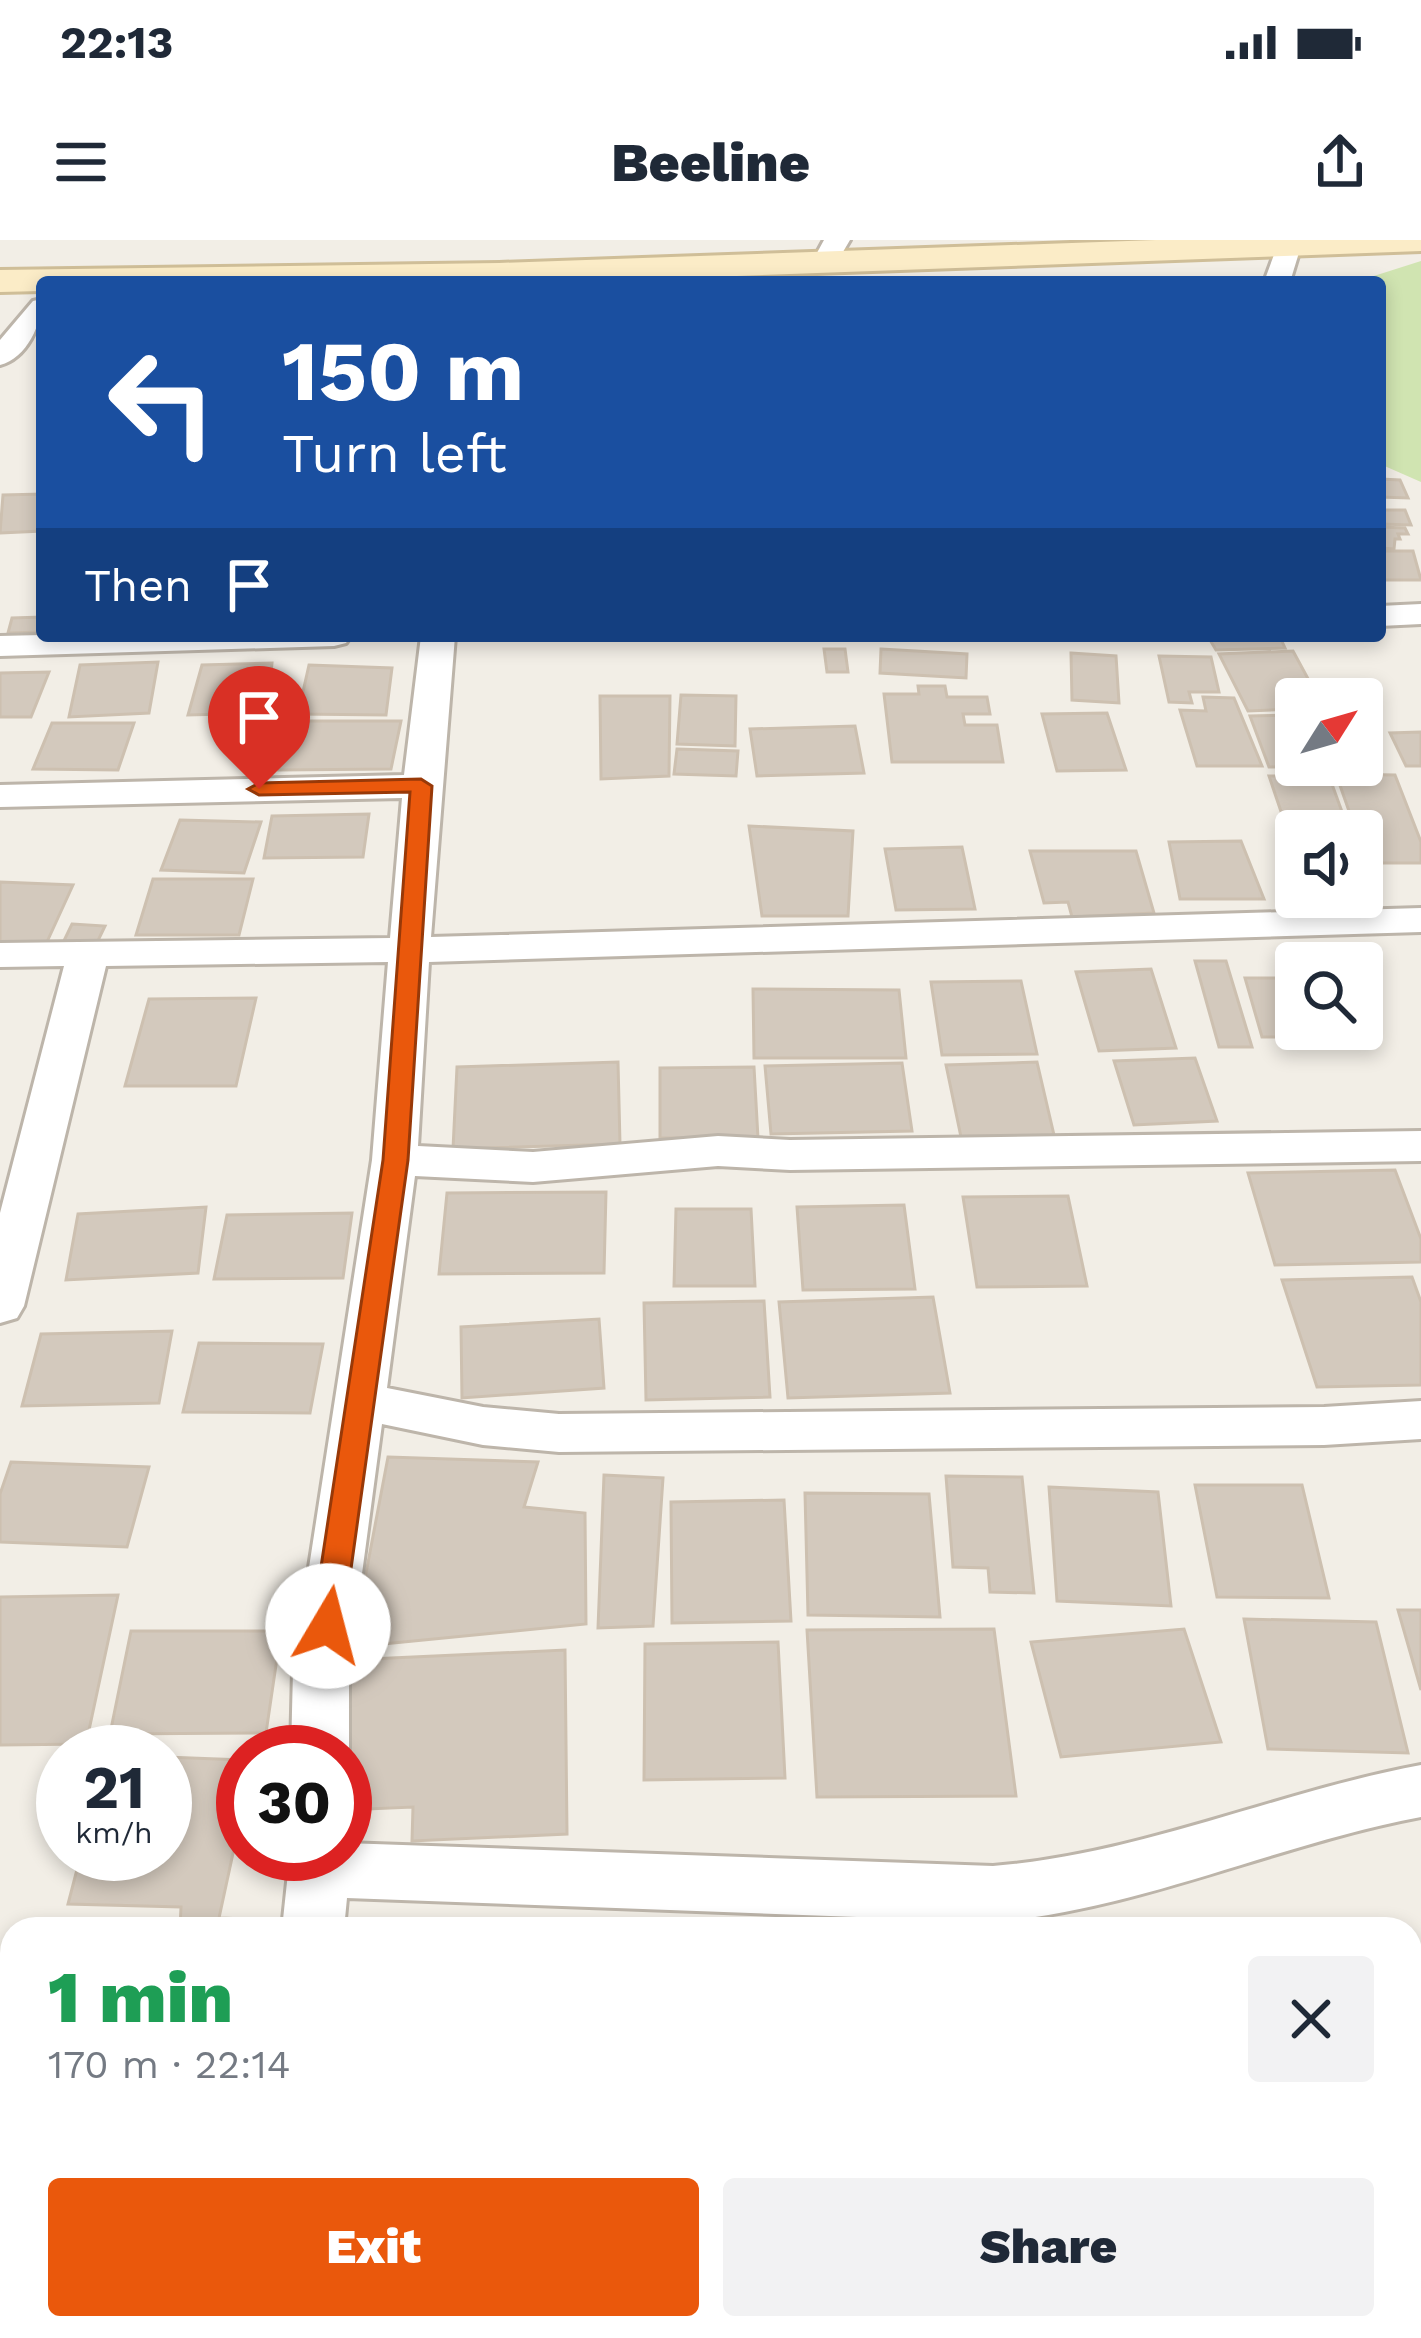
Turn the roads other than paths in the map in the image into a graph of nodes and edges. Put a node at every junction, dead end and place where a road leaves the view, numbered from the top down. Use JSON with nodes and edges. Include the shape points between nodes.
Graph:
{"nodes":[{"id":1,"x":1421,"y":241,"type":"edge"},
{"id":2,"x":1288,"y":246,"type":"junction"},
{"id":3,"x":831,"y":251,"type":"edge"},
{"id":4,"x":523,"y":276,"type":"edge"},
{"id":5,"x":1279,"y":276,"type":"edge"},
{"id":6,"x":0,"y":281,"type":"edge"},
{"id":7,"x":36,"y":281,"type":"edge"},
{"id":8,"x":36,"y":314,"type":"edge"},
{"id":9,"x":0,"y":356,"type":"edge"},
{"id":10,"x":1421,"y":614,"type":"edge"},
{"id":11,"x":1386,"y":616,"type":"edge"},
{"id":12,"x":134,"y":642,"type":"edge"},
{"id":13,"x":437,"y":642,"type":"edge"},
{"id":14,"x":0,"y":646,"type":"edge"},
{"id":15,"x":421,"y":786,"type":"junction"},
{"id":16,"x":0,"y":796,"type":"edge"},
{"id":17,"x":1421,"y":920,"type":"edge"},
{"id":18,"x":409,"y":950,"type":"junction"},
{"id":19,"x":88,"y":954,"type":"junction"},
{"id":20,"x":0,"y":955,"type":"edge"},
{"id":21,"x":1421,"y":1146,"type":"edge"},
{"id":22,"x":395,"y":1160,"type":"junction"},
{"id":23,"x":0,"y":1306,"type":"edge"},
{"id":24,"x":361,"y":1401,"type":"junction"},
{"id":25,"x":1421,"y":1420,"type":"edge"},
{"id":26,"x":320,"y":1725,"type":"edge"},
{"id":27,"x":1421,"y":1791,"type":"edge"},
{"id":28,"x":318,"y":1884,"type":"edge"}],
"edges":[{"from":1,"to":2,"type":"street"},
{"from":2,"to":3,"type":"street"},
{"from":2,"to":5,"type":"street"},
{"from":3,"to":4,"type":"street"},
{"from":6,"to":7,"type":"street"},
{"from":8,"to":9,"type":"street"},
{"from":10,"to":11,"type":"street"},
{"from":12,"to":14,"type":"street"},
{"from":13,"to":15,"type":"street"},
{"from":15,"to":16,"type":"street"},
{"from":15,"to":18,"type":"street"},
{"from":17,"to":18,"type":"street"},
{"from":18,"to":19,"type":"street"},
{"from":18,"to":22,"type":"street"},
{"from":19,"to":20,"type":"street"},
{"from":19,"to":23,"type":"street"},
{"from":21,"to":22,"type":"street","via":[[718,1151],[533,1167]]},
{"from":22,"to":24,"type":"street"},
{"from":24,"to":25,"type":"street","via":[[559,1433]]},
{"from":24,"to":26,"type":"street","via":[[321,1671]]},
{"from":27,"to":28,"type":"street","via":[[1341,1806],[1055,1889]]}]}
